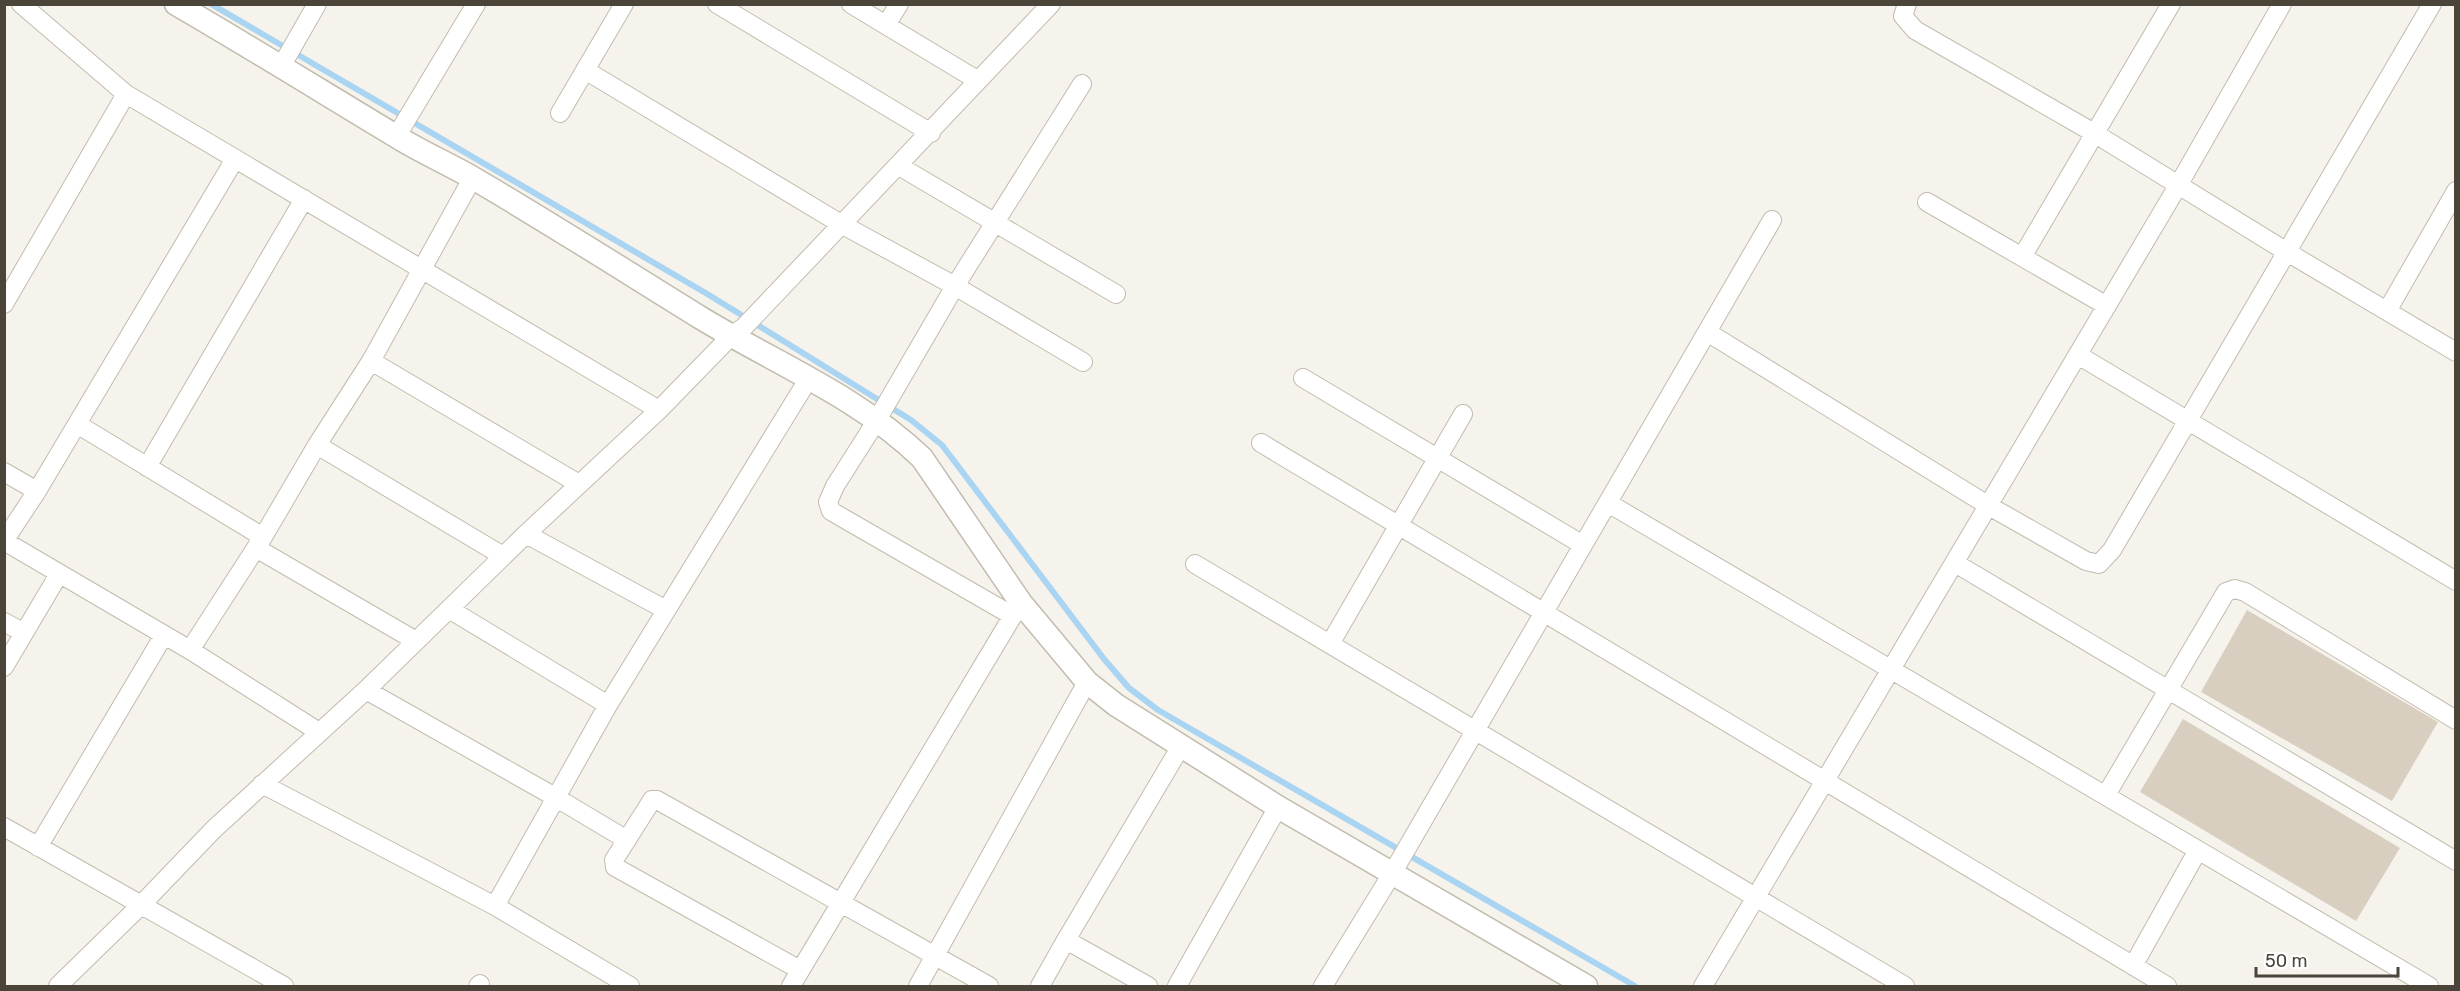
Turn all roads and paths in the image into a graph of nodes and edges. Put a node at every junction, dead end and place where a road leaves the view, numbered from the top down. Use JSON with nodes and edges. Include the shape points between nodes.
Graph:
{"nodes":[{"id":1,"x":21,"y":4,"type":"edge"},
{"id":2,"x":176,"y":4,"type":"edge"},
{"id":3,"x":317,"y":4,"type":"edge"},
{"id":4,"x":476,"y":4,"type":"edge"},
{"id":5,"x":624,"y":4,"type":"edge"},
{"id":6,"x":717,"y":4,"type":"edge"},
{"id":7,"x":851,"y":4,"type":"edge"},
{"id":8,"x":899,"y":4,"type":"edge"},
{"id":9,"x":1052,"y":4,"type":"edge"},
{"id":10,"x":1907,"y":4,"type":"edge"},
{"id":11,"x":2171,"y":4,"type":"edge"},
{"id":12,"x":2282,"y":4,"type":"edge"},
{"id":13,"x":2432,"y":4,"type":"edge"},
{"id":14,"x":886,"y":25,"type":"junction"},
{"id":15,"x":282,"y":65,"type":"junction"},
{"id":16,"x":585,"y":70,"type":"junction"},
{"id":17,"x":977,"y":80,"type":"junction"},
{"id":18,"x":1082,"y":84,"type":"dead end"},
{"id":19,"x":126,"y":94,"type":"junction"},
{"id":20,"x":560,"y":112,"type":"dead end"},
{"id":21,"x":932,"y":132,"type":"junction"},
{"id":22,"x":2094,"y":133,"type":"junction"},
{"id":23,"x":396,"y":137,"type":"junction"},
{"id":24,"x":235,"y":159,"type":"junction"},
{"id":25,"x":898,"y":166,"type":"junction"},
{"id":26,"x":472,"y":177,"type":"junction"},
{"id":27,"x":2179,"y":184,"type":"junction"},
{"id":28,"x":2456,"y":191,"type":"edge"},
{"id":29,"x":304,"y":199,"type":"junction"},
{"id":30,"x":1927,"y":202,"type":"dead end"},
{"id":31,"x":1772,"y":220,"type":"dead end"},
{"id":32,"x":841,"y":224,"type":"junction"},
{"id":33,"x":995,"y":224,"type":"junction"},
{"id":34,"x":2287,"y":252,"type":"junction"},
{"id":35,"x":2022,"y":257,"type":"junction"},
{"id":36,"x":420,"y":270,"type":"junction"},
{"id":37,"x":955,"y":286,"type":"junction"},
{"id":38,"x":1116,"y":294,"type":"dead end"},
{"id":39,"x":4,"y":304,"type":"edge"},
{"id":40,"x":2107,"y":306,"type":"junction"},
{"id":41,"x":2386,"y":311,"type":"junction"},
{"id":42,"x":737,"y":331,"type":"junction"},
{"id":43,"x":1707,"y":332,"type":"junction"},
{"id":44,"x":2456,"y":352,"type":"edge"},
{"id":45,"x":2078,"y":355,"type":"junction"},
{"id":46,"x":370,"y":361,"type":"junction"},
{"id":47,"x":1083,"y":362,"type":"dead end"},
{"id":48,"x":809,"y":378,"type":"junction"},
{"id":49,"x":1304,"y":378,"type":"dead end"},
{"id":50,"x":659,"y":410,"type":"junction"},
{"id":51,"x":1462,"y":414,"type":"dead end"},
{"id":52,"x":876,"y":420,"type":"junction"},
{"id":53,"x":2188,"y":420,"type":"junction"},
{"id":54,"x":77,"y":424,"type":"junction"},
{"id":55,"x":1261,"y":443,"type":"dead end"},
{"id":56,"x":317,"y":445,"type":"junction"},
{"id":57,"x":1438,"y":458,"type":"junction"},
{"id":58,"x":147,"y":467,"type":"junction"},
{"id":59,"x":4,"y":472,"type":"edge"},
{"id":60,"x":579,"y":484,"type":"junction"},
{"id":61,"x":37,"y":491,"type":"junction"},
{"id":62,"x":1608,"y":503,"type":"junction"},
{"id":63,"x":1989,"y":507,"type":"junction"},
{"id":64,"x":1399,"y":526,"type":"junction"},
{"id":65,"x":526,"y":534,"type":"junction"},
{"id":66,"x":4,"y":541,"type":"edge"},
{"id":67,"x":260,"y":543,"type":"junction"},
{"id":68,"x":1583,"y":545,"type":"junction"},
{"id":69,"x":503,"y":556,"type":"junction"},
{"id":70,"x":1955,"y":563,"type":"junction"},
{"id":71,"x":1195,"y":564,"type":"dead end"},
{"id":72,"x":59,"y":574,"type":"junction"},
{"id":73,"x":2456,"y":581,"type":"edge"},
{"id":74,"x":449,"y":609,"type":"junction"},
{"id":75,"x":666,"y":610,"type":"junction"},
{"id":76,"x":1017,"y":610,"type":"junction"},
{"id":77,"x":1543,"y":614,"type":"junction"},
{"id":78,"x":4,"y":622,"type":"edge"},
{"id":79,"x":24,"y":633,"type":"junction"},
{"id":80,"x":164,"y":635,"type":"junction"},
{"id":81,"x":416,"y":641,"type":"junction"},
{"id":82,"x":1330,"y":644,"type":"junction"},
{"id":83,"x":190,"y":650,"type":"junction"},
{"id":84,"x":4,"y":667,"type":"edge"},
{"id":85,"x":1892,"y":669,"type":"junction"},
{"id":86,"x":1087,"y":682,"type":"junction"},
{"id":87,"x":366,"y":690,"type":"junction"},
{"id":88,"x":2168,"y":690,"type":"junction"},
{"id":89,"x":608,"y":705,"type":"junction"},
{"id":90,"x":2456,"y":720,"type":"edge"},
{"id":91,"x":1476,"y":730,"type":"junction"},
{"id":92,"x":319,"y":732,"type":"junction"},
{"id":93,"x":1181,"y":746,"type":"junction"},
{"id":94,"x":1826,"y":780,"type":"junction"},
{"id":95,"x":262,"y":784,"type":"junction"},
{"id":96,"x":2106,"y":795,"type":"junction"},
{"id":97,"x":555,"y":797,"type":"junction"},
{"id":98,"x":1278,"y":807,"type":"junction"},
{"id":99,"x":4,"y":827,"type":"edge"},
{"id":100,"x":627,"y":840,"type":"junction"},
{"id":101,"x":38,"y":847,"type":"junction"},
{"id":102,"x":2198,"y":850,"type":"junction"},
{"id":103,"x":2456,"y":861,"type":"edge"},
{"id":104,"x":1393,"y":872,"type":"junction"},
{"id":105,"x":1757,"y":897,"type":"junction"},
{"id":106,"x":841,"y":903,"type":"junction"},
{"id":107,"x":141,"y":905,"type":"junction"},
{"id":108,"x":495,"y":906,"type":"junction"},
{"id":109,"x":1066,"y":940,"type":"junction"},
{"id":110,"x":936,"y":955,"type":"junction"},
{"id":111,"x":2133,"y":966,"type":"junction"},
{"id":112,"x":800,"y":970,"type":"junction"},
{"id":113,"x":58,"y":987,"type":"edge"},
{"id":114,"x":284,"y":987,"type":"edge"},
{"id":115,"x":630,"y":987,"type":"edge"},
{"id":116,"x":791,"y":987,"type":"edge"},
{"id":117,"x":918,"y":987,"type":"edge"},
{"id":118,"x":989,"y":987,"type":"edge"},
{"id":119,"x":1040,"y":987,"type":"edge"},
{"id":120,"x":1148,"y":987,"type":"edge"},
{"id":121,"x":1177,"y":987,"type":"edge"},
{"id":122,"x":1323,"y":987,"type":"edge"},
{"id":123,"x":1586,"y":987,"type":"edge"},
{"id":124,"x":1703,"y":987,"type":"edge"},
{"id":125,"x":1905,"y":987,"type":"edge"},
{"id":126,"x":2167,"y":987,"type":"edge"},
{"id":127,"x":2429,"y":987,"type":"edge"}],
"edges":[{"from":1,"to":19,"type":"street"},
{"from":2,"to":15,"type":"street"},
{"from":3,"to":15,"type":"street"},
{"from":4,"to":23,"type":"street"},
{"from":5,"to":16,"type":"street"},
{"from":6,"to":21,"type":"street"},
{"from":7,"to":14,"type":"street"},
{"from":8,"to":14,"type":"street"},
{"from":9,"to":17,"type":"street"},
{"from":10,"to":22,"type":"street","via":[[1903,16],[1915,30]]},
{"from":11,"to":22,"type":"street"},
{"from":12,"to":27,"type":"street"},
{"from":13,"to":34,"type":"street"},
{"from":14,"to":17,"type":"street"},
{"from":15,"to":23,"type":"street"},
{"from":16,"to":20,"type":"street"},
{"from":16,"to":32,"type":"street"},
{"from":17,"to":21,"type":"street"},
{"from":18,"to":33,"type":"street"},
{"from":19,"to":24,"type":"street"},
{"from":19,"to":39,"type":"street"},
{"from":21,"to":25,"type":"street"},
{"from":22,"to":27,"type":"street"},
{"from":22,"to":35,"type":"street"},
{"from":23,"to":26,"type":"street"},
{"from":24,"to":29,"type":"street"},
{"from":24,"to":54,"type":"street"},
{"from":25,"to":32,"type":"street"},
{"from":25,"to":33,"type":"street"},
{"from":26,"to":36,"type":"street"},
{"from":26,"to":42,"type":"street"},
{"from":27,"to":34,"type":"street"},
{"from":27,"to":40,"type":"street"},
{"from":28,"to":41,"type":"street"},
{"from":29,"to":36,"type":"street"},
{"from":29,"to":58,"type":"street"},
{"from":30,"to":35,"type":"street"},
{"from":31,"to":43,"type":"street"},
{"from":32,"to":37,"type":"street"},
{"from":32,"to":42,"type":"street"},
{"from":33,"to":37,"type":"street"},
{"from":33,"to":38,"type":"street"},
{"from":34,"to":41,"type":"street"},
{"from":34,"to":53,"type":"street"},
{"from":35,"to":40,"type":"street"},
{"from":36,"to":46,"type":"street"},
{"from":36,"to":50,"type":"street"},
{"from":37,"to":47,"type":"street"},
{"from":37,"to":52,"type":"street"},
{"from":40,"to":45,"type":"street"},
{"from":41,"to":44,"type":"street"},
{"from":42,"to":48,"type":"street"},
{"from":42,"to":50,"type":"street"},
{"from":43,"to":62,"type":"street"},
{"from":43,"to":63,"type":"street"},
{"from":45,"to":53,"type":"street"},
{"from":45,"to":63,"type":"street"},
{"from":46,"to":56,"type":"street"},
{"from":46,"to":60,"type":"street"},
{"from":48,"to":52,"type":"street"},
{"from":48,"to":75,"type":"street"},
{"from":49,"to":57,"type":"street"},
{"from":50,"to":60,"type":"street"},
{"from":51,"to":57,"type":"street"},
{"from":52,"to":76,"type":"street","via":[[922,458]]},
{"from":52,"to":76,"type":"street","via":[[830,494],[831,510]]},
{"from":53,"to":63,"type":"street","via":[[2112,550],[2099,564],[2086,561]]},
{"from":53,"to":73,"type":"street"},
{"from":54,"to":58,"type":"street"},
{"from":54,"to":61,"type":"street"},
{"from":55,"to":64,"type":"street"},
{"from":56,"to":67,"type":"street"},
{"from":56,"to":69,"type":"street"},
{"from":57,"to":64,"type":"street"},
{"from":57,"to":68,"type":"street"},
{"from":58,"to":67,"type":"street"},
{"from":59,"to":61,"type":"street"},
{"from":60,"to":65,"type":"street"},
{"from":61,"to":66,"type":"street"},
{"from":62,"to":68,"type":"street"},
{"from":62,"to":85,"type":"street"},
{"from":63,"to":70,"type":"street"},
{"from":64,"to":77,"type":"street"},
{"from":64,"to":82,"type":"street"},
{"from":65,"to":69,"type":"street"},
{"from":65,"to":75,"type":"street"},
{"from":66,"to":72,"type":"street"},
{"from":67,"to":81,"type":"street"},
{"from":67,"to":83,"type":"street"},
{"from":68,"to":77,"type":"street"},
{"from":69,"to":74,"type":"street"},
{"from":70,"to":85,"type":"street"},
{"from":70,"to":88,"type":"street"},
{"from":71,"to":82,"type":"street"},
{"from":72,"to":79,"type":"street"},
{"from":72,"to":80,"type":"street"},
{"from":74,"to":81,"type":"street"},
{"from":74,"to":89,"type":"street"},
{"from":75,"to":89,"type":"street"},
{"from":76,"to":86,"type":"street"},
{"from":76,"to":106,"type":"street"},
{"from":77,"to":91,"type":"street"},
{"from":77,"to":94,"type":"street"},
{"from":78,"to":79,"type":"street"},
{"from":79,"to":84,"type":"street"},
{"from":80,"to":83,"type":"street"},
{"from":80,"to":101,"type":"street"},
{"from":81,"to":87,"type":"street"},
{"from":82,"to":91,"type":"street"},
{"from":83,"to":92,"type":"street"},
{"from":85,"to":94,"type":"street"},
{"from":85,"to":96,"type":"street"},
{"from":86,"to":93,"type":"street"},
{"from":86,"to":110,"type":"street"},
{"from":87,"to":92,"type":"street"},
{"from":87,"to":97,"type":"street"},
{"from":88,"to":90,"type":"street","via":[[2226,592],[2235,589]]},
{"from":88,"to":96,"type":"street"},
{"from":88,"to":103,"type":"street"},
{"from":89,"to":97,"type":"street"},
{"from":91,"to":104,"type":"street"},
{"from":91,"to":105,"type":"street"},
{"from":92,"to":95,"type":"street"},
{"from":93,"to":98,"type":"street"},
{"from":93,"to":109,"type":"street"},
{"from":94,"to":105,"type":"street"},
{"from":94,"to":111,"type":"street"},
{"from":95,"to":107,"type":"street"},
{"from":95,"to":108,"type":"street"},
{"from":96,"to":102,"type":"street"},
{"from":97,"to":100,"type":"street"},
{"from":97,"to":108,"type":"street"},
{"from":98,"to":104,"type":"street"},
{"from":98,"to":121,"type":"street"},
{"from":99,"to":101,"type":"street"},
{"from":100,"to":106,"type":"street","via":[[652,800],[657,800]]},
{"from":100,"to":112,"type":"street","via":[[614,860],[617,869]]},
{"from":101,"to":107,"type":"street"},
{"from":102,"to":111,"type":"street"},
{"from":102,"to":127,"type":"street"},
{"from":104,"to":122,"type":"street"},
{"from":104,"to":123,"type":"street"},
{"from":105,"to":124,"type":"street"},
{"from":105,"to":125,"type":"street"},
{"from":106,"to":110,"type":"street"},
{"from":106,"to":112,"type":"street"},
{"from":107,"to":113,"type":"street"},
{"from":107,"to":114,"type":"street"},
{"from":108,"to":115,"type":"street"},
{"from":109,"to":119,"type":"street"},
{"from":109,"to":120,"type":"street"},
{"from":110,"to":117,"type":"street"},
{"from":110,"to":118,"type":"street"},
{"from":111,"to":126,"type":"street"},
{"from":112,"to":116,"type":"street"}]}
